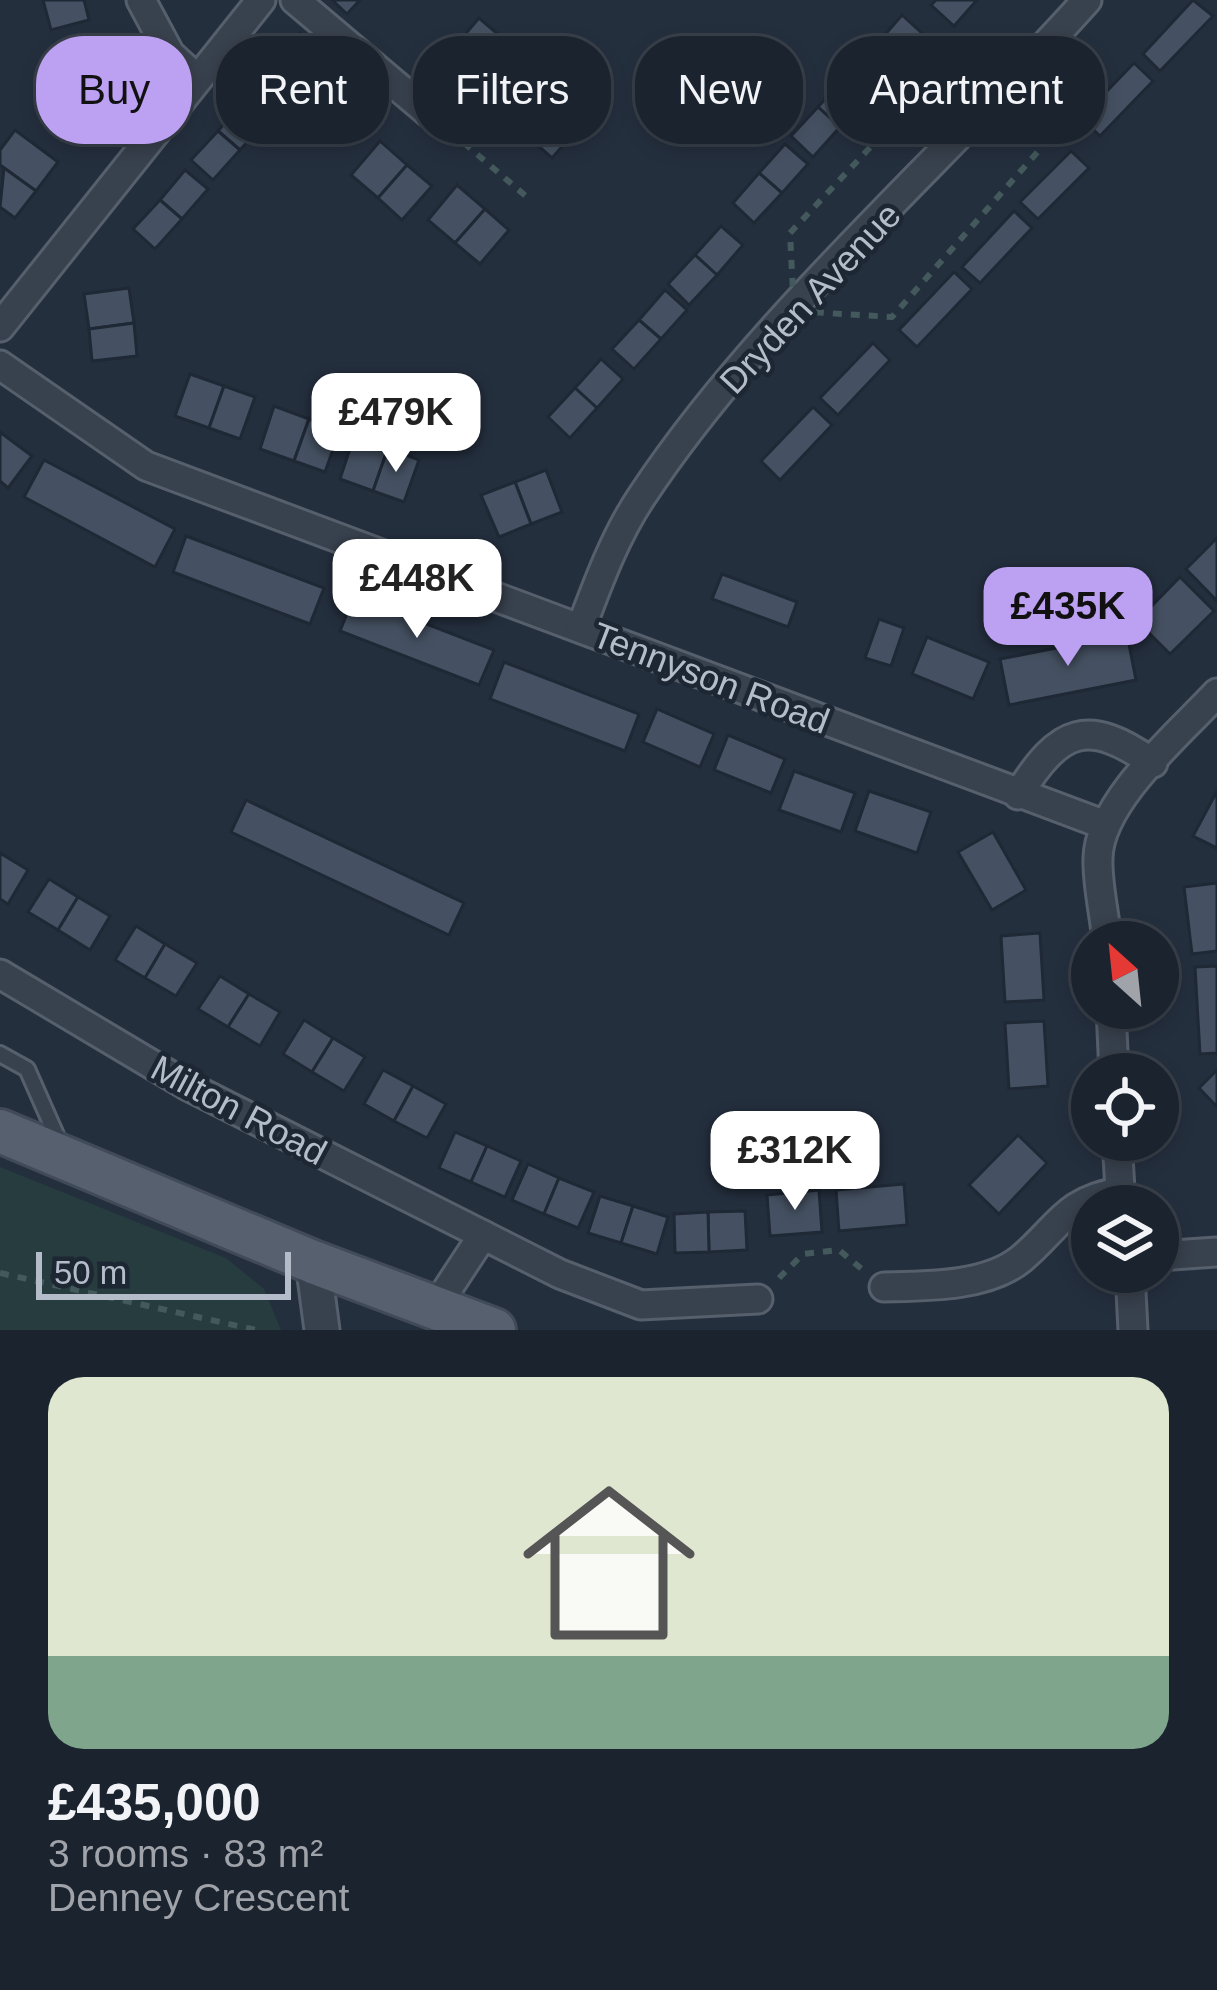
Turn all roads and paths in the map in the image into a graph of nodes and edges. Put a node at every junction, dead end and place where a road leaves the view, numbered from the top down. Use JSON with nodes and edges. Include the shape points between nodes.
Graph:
{"nodes":[{"id":1,"x":141,"y":0,"type":"edge"},
{"id":2,"x":261,"y":0,"type":"edge"},
{"id":3,"x":295,"y":0,"type":"edge"},
{"id":4,"x":1087,"y":0,"type":"edge"},
{"id":5,"x":196,"y":78,"type":"junction"},
{"id":6,"x":413,"y":99,"type":"edge"},
{"id":7,"x":466,"y":144,"type":"edge"},
{"id":8,"x":528,"y":198,"type":"dead end"},
{"id":9,"x":0,"y":327,"type":"edge"},
{"id":10,"x":0,"y":365,"type":"edge"},
{"id":11,"x":581,"y":628,"type":"junction"},
{"id":12,"x":1217,"y":693,"type":"edge"},
{"id":13,"x":1154,"y":763,"type":"junction"},
{"id":14,"x":1018,"y":795,"type":"junction"},
{"id":15,"x":1106,"y":825,"type":"junction"},
{"id":16,"x":1105,"y":921,"type":"edge"},
{"id":17,"x":0,"y":974,"type":"edge"},
{"id":18,"x":0,"y":1054,"type":"edge"},
{"id":19,"x":0,"y":1131,"type":"edge"},
{"id":20,"x":66,"y":1159,"type":"junction"},
{"id":21,"x":1071,"y":1209,"type":"edge"},
{"id":22,"x":483,"y":1235,"type":"junction"},
{"id":23,"x":1217,"y":1252,"type":"edge"},
{"id":24,"x":1179,"y":1255,"type":"edge"},
{"id":25,"x":313,"y":1262,"type":"junction"},
{"id":26,"x":0,"y":1273,"type":"edge"},
{"id":27,"x":884,"y":1287,"type":"joint"},
{"id":28,"x":1131,"y":1293,"type":"edge"},
{"id":29,"x":758,"y":1299,"type":"joint"},
{"id":30,"x":435,"y":1308,"type":"junction"},
{"id":31,"x":256,"y":1330,"type":"edge"},
{"id":32,"x":322,"y":1330,"type":"edge"},
{"id":33,"x":494,"y":1330,"type":"edge"},
{"id":34,"x":1133,"y":1330,"type":"edge"}],
"edges":[{"from":1,"to":5,"type":"street","via":[[170,54]]},
{"from":2,"to":5,"type":"street"},
{"from":3,"to":6,"type":"street"},
{"from":4,"to":11,"type":"street","name":"Dryden Avenue","via":[[722,393],[641,496]]},
{"from":5,"to":9,"type":"street"},
{"from":7,"to":8,"type":"path"},
{"from":10,"to":11,"type":"street","name":"Tennyson Road","via":[[146,466]]},
{"from":11,"to":14,"type":"street","name":"Tennyson Road"},
{"from":12,"to":13,"type":"street"},
{"from":13,"to":14,"type":"street","via":[[1092,731],[1060,742]]},
{"from":13,"to":15,"type":"street"},
{"from":14,"to":15,"type":"street","name":"Tennyson Road"},
{"from":15,"to":16,"type":"street","via":[[1098,856]]},
{"from":17,"to":22,"type":"street","name":"Milton Road","via":[[188,1086]]},
{"from":18,"to":20,"type":"lane","via":[[27,1069]]},
{"from":19,"to":20,"type":"main road"},
{"from":20,"to":25,"type":"main road"},
{"from":21,"to":27,"type":"street","via":[[1002,1270],[936,1286]]},
{"from":22,"to":29,"type":"street","name":"Milton Road","via":[[641,1305]]},
{"from":22,"to":30,"type":"street"},
{"from":23,"to":24,"type":"street"},
{"from":25,"to":30,"type":"main road"},
{"from":25,"to":32,"type":"street"},
{"from":26,"to":31,"type":"path"},
{"from":27,"to":29,"type":"path","via":[[839,1250],[803,1254]]},
{"from":28,"to":34,"type":"street"},
{"from":30,"to":33,"type":"main road"}]}
